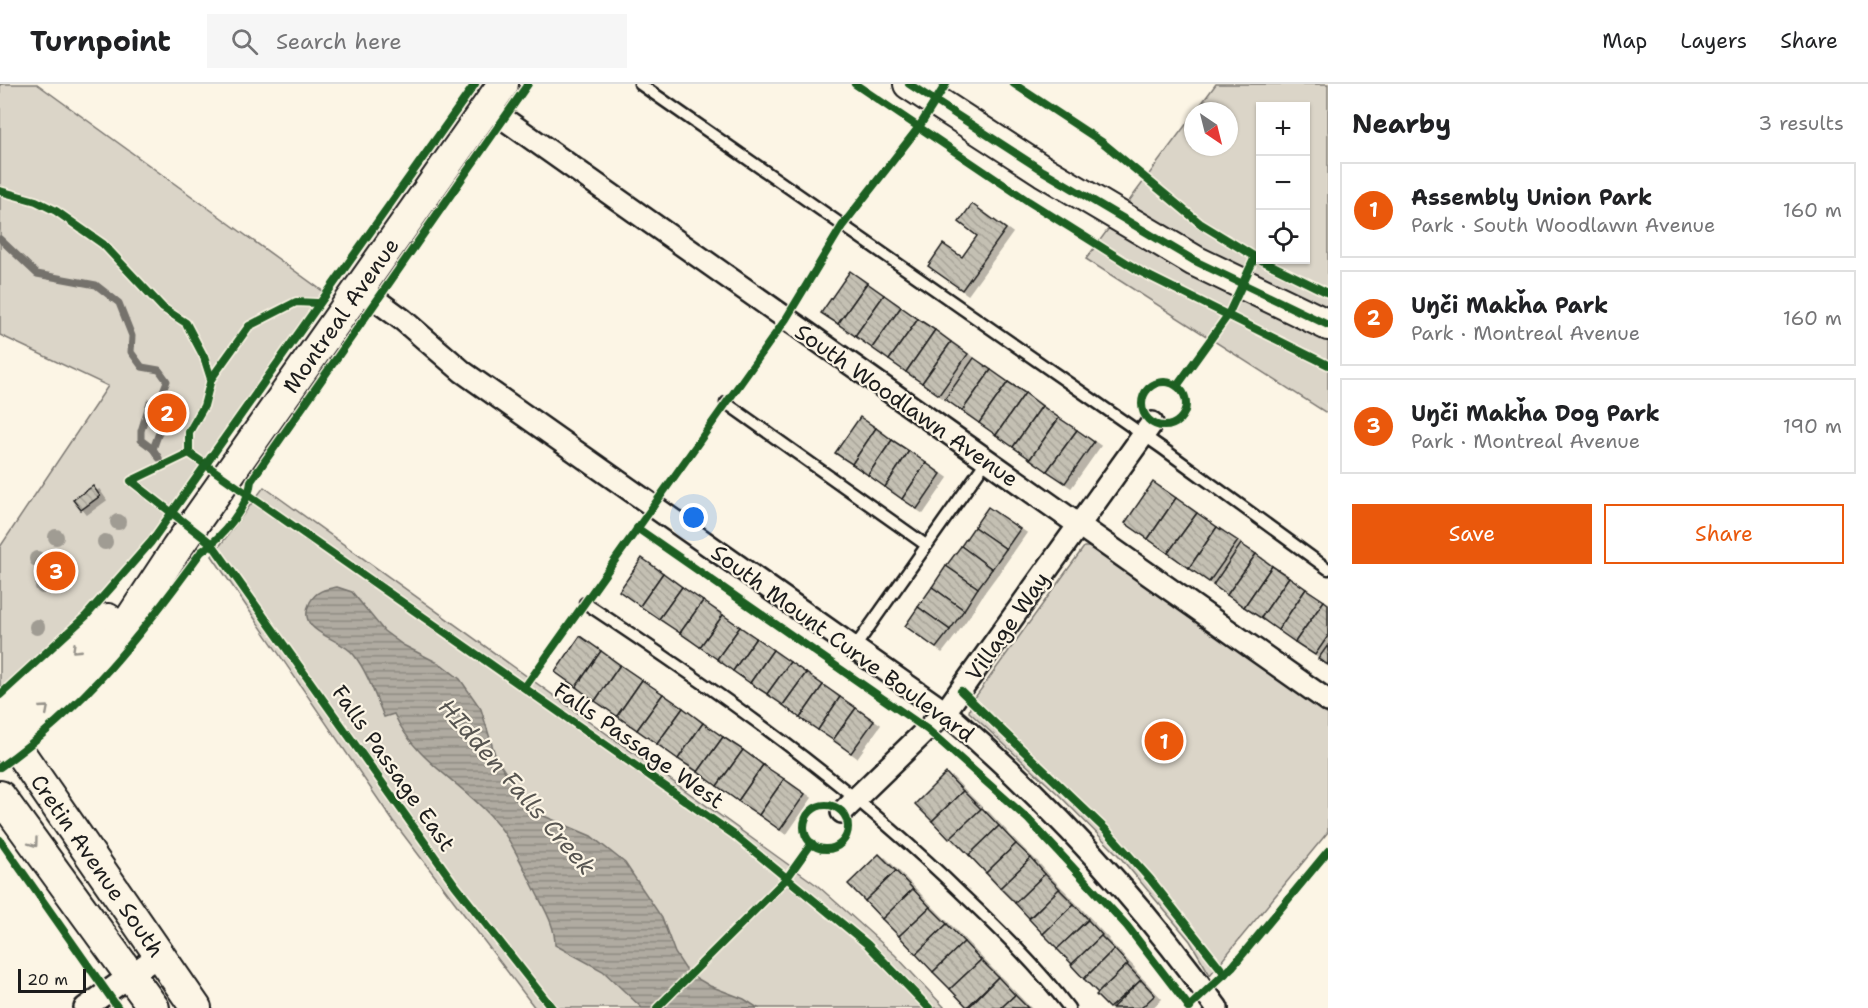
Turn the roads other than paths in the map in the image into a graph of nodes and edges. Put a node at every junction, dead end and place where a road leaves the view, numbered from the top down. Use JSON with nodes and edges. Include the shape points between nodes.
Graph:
{"nodes":[{"id":1,"x":640,"y":84,"type":"edge"},
{"id":2,"x":909,"y":84,"type":"edge"},
{"id":3,"x":495,"y":96,"type":"edge"},
{"id":4,"x":361,"y":289,"type":"junction"},
{"id":5,"x":1328,"y":325,"type":"edge"},
{"id":6,"x":726,"y":403,"type":"dead end"},
{"id":7,"x":1148,"y":429,"type":"junction"},
{"id":8,"x":987,"y":460,"type":"junction"},
{"id":9,"x":1078,"y":525,"type":"junction"},
{"id":10,"x":926,"y":545,"type":"junction"},
{"id":11,"x":1328,"y":569,"type":"edge"},
{"id":12,"x":585,"y":603,"type":"dead end"},
{"id":13,"x":855,"y":647,"type":"junction"},
{"id":14,"x":1328,"y":701,"type":"edge"},
{"id":15,"x":945,"y":712,"type":"junction"},
{"id":16,"x":3,"y":732,"type":"edge"},
{"id":17,"x":0,"y":795,"type":"edge"},
{"id":18,"x":850,"y":806,"type":"junction"},
{"id":19,"x":159,"y":955,"type":"junction"},
{"id":20,"x":131,"y":975,"type":"junction"},
{"id":21,"x":85,"y":1008,"type":"edge"},
{"id":22,"x":154,"y":1008,"type":"edge"},
{"id":23,"x":196,"y":1008,"type":"edge"},
{"id":24,"x":1069,"y":1008,"type":"edge"},
{"id":25,"x":1217,"y":1008,"type":"edge"}],
"edges":[{"from":1,"to":7,"type":"lane"},
{"from":2,"to":5,"type":"street","via":[[1043,171],[1195,261]]},
{"from":3,"to":4,"type":"street","name":"Montreal Avenue"},
{"from":3,"to":8,"type":"street","name":"South Woodlawn Avenue"},
{"from":4,"to":13,"type":"street","name":"South Mount Curve Boulevard","via":[[463,372]]},
{"from":4,"to":16,"type":"street","name":"Montreal Avenue","via":[[121,633],[67,690]]},
{"from":6,"to":10,"type":"lane"},
{"from":7,"to":9,"type":"street","name":"Village Way"},
{"from":7,"to":11,"type":"lane"},
{"from":8,"to":9,"type":"street","name":"South Woodlawn Avenue"},
{"from":8,"to":10,"type":"lane"},
{"from":9,"to":14,"type":"street","name":"South Woodlawn Avenue"},
{"from":9,"to":15,"type":"street","name":"Village Way"},
{"from":10,"to":13,"type":"lane"},
{"from":12,"to":18,"type":"lane","via":[[721,696]]},
{"from":13,"to":15,"type":"street","name":"South Mount Curve Boulevard"},
{"from":15,"to":18,"type":"street","name":"Village Way"},
{"from":15,"to":25,"type":"street","name":"South Mount Curve Boulevard","via":[[997,757],[1096,856],[1141,906]]},
{"from":16,"to":19,"type":"street","name":"Cretin Avenue South"},
{"from":17,"to":20,"type":"street","name":"Cretin Avenue South","one_way":true},
{"from":18,"to":24,"type":"lane","via":[[880,817],[997,927]]},
{"from":19,"to":20,"type":"street"},
{"from":19,"to":23,"type":"street","name":"Cretin Avenue South"},
{"from":20,"to":21,"type":"street"},
{"from":20,"to":22,"type":"street","name":"Cretin Avenue South"}]}
